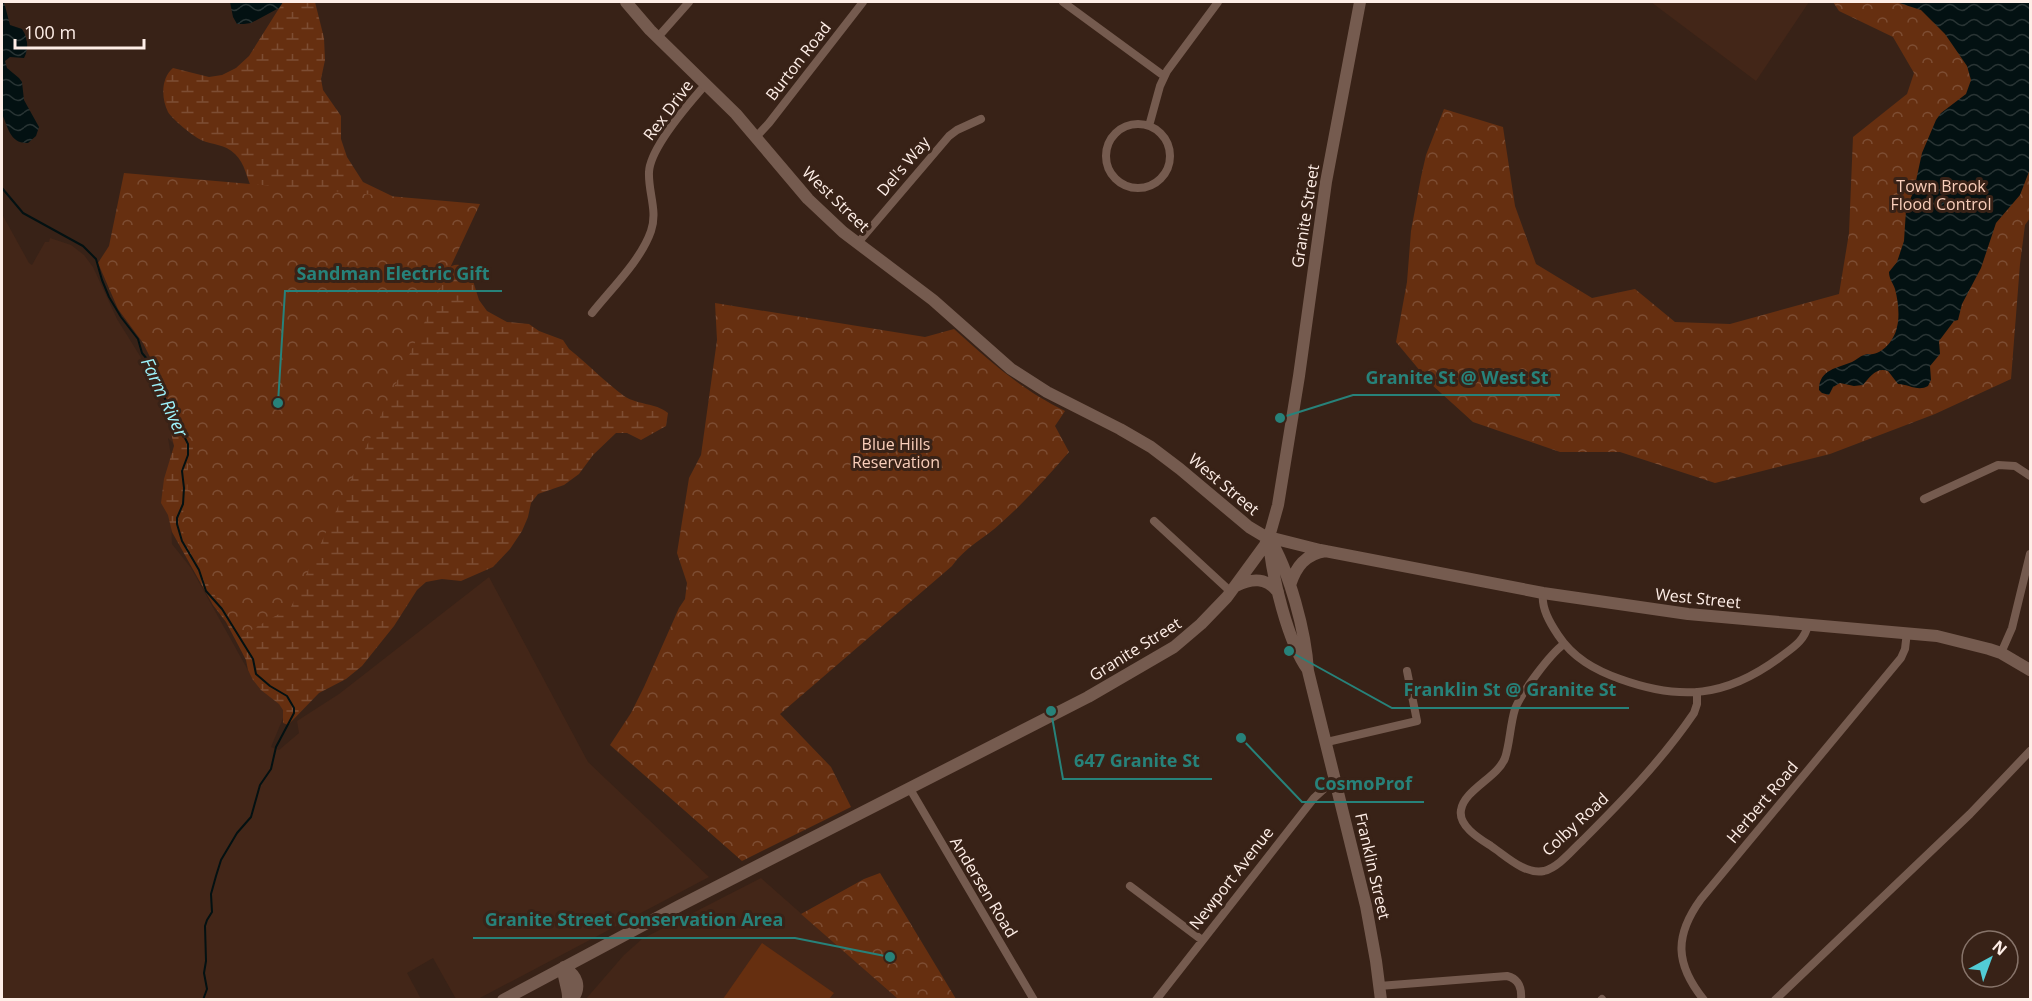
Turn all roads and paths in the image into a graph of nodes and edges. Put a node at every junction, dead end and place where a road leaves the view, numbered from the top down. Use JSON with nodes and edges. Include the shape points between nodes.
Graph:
{"nodes":[{"id":1,"x":626,"y":2,"type":"edge"},
{"id":2,"x":689,"y":2,"type":"edge"},
{"id":3,"x":863,"y":2,"type":"edge"},
{"id":4,"x":1063,"y":2,"type":"edge"},
{"id":5,"x":1218,"y":2,"type":"edge"},
{"id":6,"x":1360,"y":2,"type":"edge"},
{"id":7,"x":658,"y":37,"type":"junction"},
{"id":8,"x":1164,"y":76,"type":"junction"},
{"id":9,"x":706,"y":84,"type":"junction"},
{"id":10,"x":981,"y":120,"type":"dead end"},
{"id":11,"x":1149,"y":126,"type":"junction"},
{"id":12,"x":756,"y":137,"type":"junction"},
{"id":13,"x":857,"y":244,"type":"junction"},
{"id":14,"x":592,"y":313,"type":"dead end"},
{"id":15,"x":2031,"y":476,"type":"edge"},
{"id":16,"x":1924,"y":499,"type":"dead end"},
{"id":17,"x":1154,"y":521,"type":"dead end"},
{"id":18,"x":1269,"y":538,"type":"junction"},
{"id":19,"x":1327,"y":551,"type":"junction"},
{"id":20,"x":2031,"y":554,"type":"edge"},
{"id":21,"x":1290,"y":585,"type":"junction"},
{"id":22,"x":1233,"y":589,"type":"junction"},
{"id":23,"x":1543,"y":593,"type":"junction"},
{"id":24,"x":1280,"y":595,"type":"junction"},
{"id":25,"x":1808,"y":625,"type":"junction"},
{"id":26,"x":1907,"y":632,"type":"junction"},
{"id":27,"x":1564,"y":644,"type":"junction"},
{"id":28,"x":2001,"y":653,"type":"junction"},
{"id":29,"x":2031,"y":670,"type":"edge"},
{"id":30,"x":1308,"y":671,"type":"junction"},
{"id":31,"x":1407,"y":671,"type":"dead end"},
{"id":32,"x":1697,"y":692,"type":"junction"},
{"id":33,"x":1327,"y":742,"type":"junction"},
{"id":34,"x":2031,"y":751,"type":"edge"},
{"id":35,"x":1337,"y":783,"type":"junction"},
{"id":36,"x":910,"y":789,"type":"junction"},
{"id":37,"x":1130,"y":886,"type":"dead end"},
{"id":38,"x":1202,"y":940,"type":"junction"},
{"id":39,"x":564,"y":967,"type":"junction"},
{"id":40,"x":1379,"y":986,"type":"junction"},
{"id":41,"x":503,"y":999,"type":"edge"},
{"id":42,"x":570,"y":999,"type":"edge"},
{"id":43,"x":1034,"y":999,"type":"edge"},
{"id":44,"x":1156,"y":999,"type":"edge"},
{"id":45,"x":1381,"y":999,"type":"edge"},
{"id":46,"x":1521,"y":999,"type":"edge"},
{"id":47,"x":1704,"y":999,"type":"edge"},
{"id":48,"x":1775,"y":999,"type":"edge"}],
"edges":[{"from":1,"to":7,"type":"main road","name":"West Street"},
{"from":2,"to":7,"type":"street"},
{"from":3,"to":12,"type":"street","name":"Burton Road"},
{"from":4,"to":8,"type":"street"},
{"from":5,"to":8,"type":"street"},
{"from":6,"to":18,"type":"main road","name":"Granite Street","via":[[1326,182],[1282,486]]},
{"from":7,"to":9,"type":"main road","name":"West Street"},
{"from":8,"to":11,"type":"street"},
{"from":9,"to":12,"type":"main road","name":"West Street"},
{"from":9,"to":14,"type":"street","name":"Rex Drive","via":[[651,159],[654,217],[646,243]]},
{"from":10,"to":13,"type":"street","name":"Del's Way","via":[[949,136]]},
{"from":11,"to":11,"type":"street","via":[[1123,128],[1109,145],[1109,166],[1116,178],[1127,185],[1139,188],[1152,184],[1167,169],[1167,144]]},
{"from":12,"to":13,"type":"main road","name":"West Street","via":[[812,203]]},
{"from":13,"to":18,"type":"main road","name":"West Street","via":[[933,300],[1011,369],[1150,447],[1249,527]]},
{"from":15,"to":16,"type":"street","via":[[2015,466],[1998,465]]},
{"from":17,"to":22,"type":"street"},
{"from":18,"to":19,"type":"main road","name":"West Street"},
{"from":18,"to":21,"type":"main road","name":"Franklin Street"},
{"from":18,"to":22,"type":"main road","name":"Granite Street"},
{"from":18,"to":24,"type":"main road","name":"Franklin Street"},
{"from":19,"to":21,"type":"main road","via":[[1302,562]]},
{"from":19,"to":23,"type":"main road","name":"West Street"},
{"from":20,"to":28,"type":"street","via":[[2012,628]]},
{"from":21,"to":30,"type":"main road","name":"Franklin Street"},
{"from":22,"to":24,"type":"main road","via":[[1260,580]]},
{"from":22,"to":36,"type":"main road","name":"Granite Street","via":[[1195,630],[1155,660]]},
{"from":23,"to":25,"type":"main road","name":"West Street"},
{"from":23,"to":27,"type":"street","via":[[1545,612]]},
{"from":24,"to":30,"type":"main road","name":"Franklin Street","via":[[1295,650]]},
{"from":25,"to":26,"type":"main road","name":"West Street"},
{"from":25,"to":32,"type":"street","via":[[1801,641],[1757,674],[1729,686]]},
{"from":26,"to":28,"type":"main road","name":"West Street","via":[[1960,640]]},
{"from":26,"to":47,"type":"street","name":"Herbert Road","via":[[1900,658],[1689,918],[1681,956]]},
{"from":27,"to":32,"type":"street","via":[[1604,674],[1654,690]]},
{"from":27,"to":32,"type":"street","name":"Colby Road","via":[[1551,656],[1518,704],[1502,764],[1465,801],[1460,813],[1476,836],[1529,869],[1544,871],[1558,863],[1625,798],[1691,717],[1698,704]]},
{"from":28,"to":29,"type":"main road","name":"West Street"},
{"from":30,"to":33,"type":"main road","name":"Franklin Street"},
{"from":31,"to":33,"type":"street","via":[[1417,721]]},
{"from":33,"to":35,"type":"main road","name":"Franklin Street"},
{"from":34,"to":48,"type":"street"},
{"from":35,"to":38,"type":"street","name":"Newport Avenue","via":[[1314,798]]},
{"from":35,"to":40,"type":"main road","name":"Franklin Street","via":[[1369,917]]},
{"from":36,"to":39,"type":"main road","name":"Granite Street"},
{"from":36,"to":43,"type":"street","name":"Andersen Road"},
{"from":37,"to":38,"type":"street"},
{"from":38,"to":44,"type":"street","name":"Newport Avenue"},
{"from":39,"to":41,"type":"main road","name":"Granite Street"},
{"from":39,"to":42,"type":"main road","via":[[578,984]]},
{"from":40,"to":45,"type":"main road","name":"Franklin Street"},
{"from":40,"to":46,"type":"street","via":[[1507,976],[1519,984]]}]}
